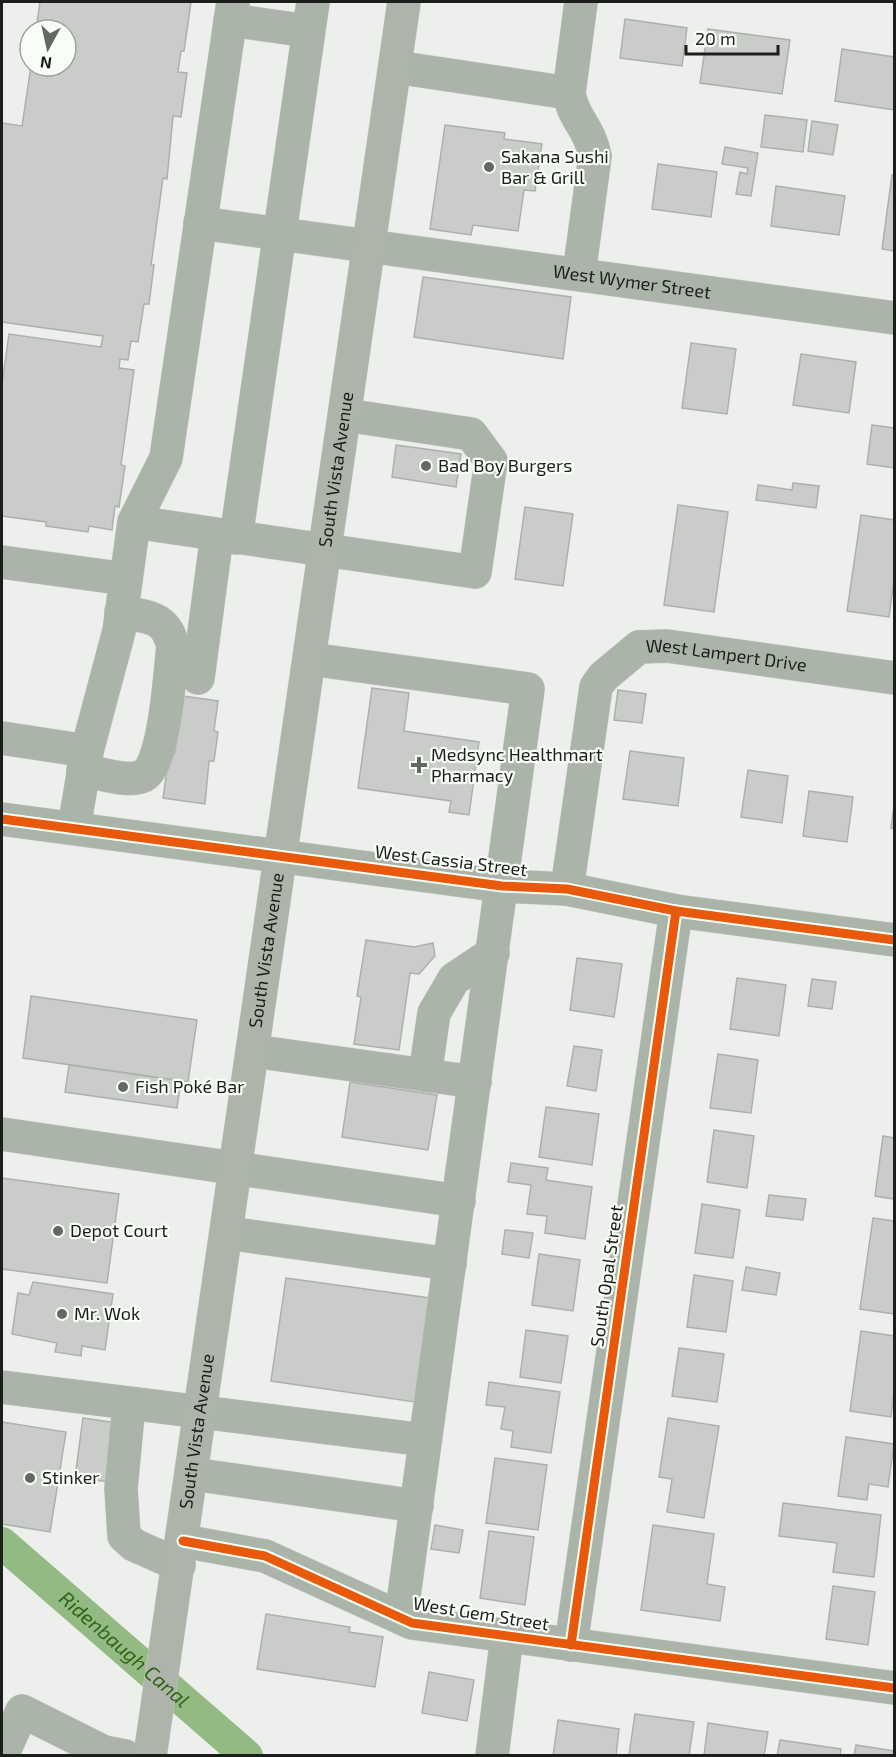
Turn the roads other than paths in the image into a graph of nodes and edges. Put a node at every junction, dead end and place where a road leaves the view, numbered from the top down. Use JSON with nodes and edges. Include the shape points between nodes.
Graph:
{"nodes":[{"id":1,"x":404,"y":2,"type":"edge"},
{"id":2,"x":581,"y":2,"type":"edge"},
{"id":3,"x":231,"y":11,"type":"edge"},
{"id":4,"x":310,"y":16,"type":"edge"},
{"id":5,"x":395,"y":67,"type":"junction"},
{"id":6,"x":569,"y":93,"type":"junction"},
{"id":7,"x":200,"y":223,"type":"junction"},
{"id":8,"x":280,"y":234,"type":"junction"},
{"id":9,"x":369,"y":245,"type":"junction"},
{"id":10,"x":579,"y":273,"type":"junction"},
{"id":11,"x":894,"y":318,"type":"edge"},
{"id":12,"x":345,"y":415,"type":"junction"},
{"id":13,"x":134,"y":522,"type":"junction"},
{"id":14,"x":226,"y":536,"type":"junction"},
{"id":15,"x":325,"y":550,"type":"junction"},
{"id":16,"x":2,"y":562,"type":"edge"},
{"id":17,"x":126,"y":579,"type":"junction"},
{"id":18,"x":121,"y":612,"type":"junction"},
{"id":19,"x":310,"y":659,"type":"junction"},
{"id":20,"x":198,"y":678,"type":"dead end"},
{"id":21,"x":894,"y":678,"type":"edge"},
{"id":22,"x":2,"y":738,"type":"edge"},
{"id":23,"x":85,"y":760,"type":"junction"},
{"id":24,"x":2,"y":819,"type":"edge"},
{"id":25,"x":74,"y":828,"type":"junction"},
{"id":26,"x":281,"y":854,"type":"junction"},
{"id":27,"x":502,"y":886,"type":"junction"},
{"id":28,"x":567,"y":889,"type":"junction"},
{"id":29,"x":676,"y":911,"type":"junction"},
{"id":30,"x":894,"y":940,"type":"edge"},
{"id":31,"x":493,"y":953,"type":"junction"},
{"id":32,"x":253,"y":1052,"type":"junction"},
{"id":33,"x":425,"y":1075,"type":"junction"},
{"id":34,"x":475,"y":1082,"type":"junction"},
{"id":35,"x":2,"y":1134,"type":"edge"},
{"id":36,"x":236,"y":1170,"type":"junction"},
{"id":37,"x":459,"y":1201,"type":"junction"},
{"id":38,"x":227,"y":1233,"type":"junction"},
{"id":39,"x":450,"y":1264,"type":"junction"},
{"id":40,"x":2,"y":1387,"type":"edge"},
{"id":41,"x":129,"y":1404,"type":"junction"},
{"id":42,"x":201,"y":1410,"type":"junction"},
{"id":43,"x":425,"y":1440,"type":"junction"},
{"id":44,"x":192,"y":1474,"type":"junction"},
{"id":45,"x":417,"y":1506,"type":"junction"},
{"id":46,"x":181,"y":1553,"type":"junction"},
{"id":47,"x":401,"y":1618,"type":"junction"},
{"id":48,"x":507,"y":1636,"type":"junction"},
{"id":49,"x":571,"y":1645,"type":"junction"},
{"id":50,"x":894,"y":1688,"type":"edge"},
{"id":51,"x":153,"y":1740,"type":"edge"},
{"id":52,"x":2,"y":1755,"type":"edge"},
{"id":53,"x":125,"y":1755,"type":"edge"},
{"id":54,"x":492,"y":1755,"type":"edge"}],
"edges":[{"from":1,"to":5,"type":"main road","name":"South Vista Avenue"},
{"from":2,"to":6,"type":"street"},
{"from":3,"to":4,"type":"street"},
{"from":3,"to":7,"type":"street"},
{"from":4,"to":8,"type":"street"},
{"from":5,"to":6,"type":"street"},
{"from":5,"to":9,"type":"main road","name":"South Vista Avenue"},
{"from":6,"to":10,"type":"street","via":[[571,107],[592,138],[595,156]]},
{"from":7,"to":8,"type":"street","name":"West Wymer Street"},
{"from":7,"to":13,"type":"street","via":[[166,458]]},
{"from":8,"to":9,"type":"street","name":"West Wymer Street"},
{"from":8,"to":14,"type":"street"},
{"from":9,"to":10,"type":"street","name":"West Wymer Street"},
{"from":9,"to":12,"type":"main road","name":"South Vista Avenue"},
{"from":10,"to":11,"type":"street","name":"West Wymer Street"},
{"from":12,"to":15,"type":"main road","name":"South Vista Avenue"},
{"from":12,"to":15,"type":"street","via":[[471,434],[491,461],[475,572]]},
{"from":13,"to":14,"type":"street"},
{"from":13,"to":17,"type":"street"},
{"from":14,"to":15,"type":"street"},
{"from":14,"to":20,"type":"street"},
{"from":15,"to":19,"type":"main road","name":"South Vista Avenue"},
{"from":16,"to":17,"type":"street"},
{"from":17,"to":18,"type":"street"},
{"from":18,"to":23,"type":"street"},
{"from":18,"to":23,"type":"street","via":[[159,621],[170,630],[173,646],[159,751],[152,769],[143,776],[127,777]]},
{"from":19,"to":26,"type":"main road","name":"South Vista Avenue"},
{"from":19,"to":27,"type":"street","via":[[528,689]]},
{"from":21,"to":28,"type":"street","name":"West Lampert Drive","via":[[668,646],[639,647],[596,687]]},
{"from":22,"to":23,"type":"street"},
{"from":23,"to":25,"type":"street"},
{"from":24,"to":25,"type":"street","name":"West Cassia Street"},
{"from":25,"to":26,"type":"street","name":"West Cassia Street"},
{"from":26,"to":27,"type":"street","name":"West Cassia Street"},
{"from":26,"to":32,"type":"main road","name":"South Vista Avenue"},
{"from":27,"to":28,"type":"street","name":"West Cassia Street"},
{"from":27,"to":31,"type":"street"},
{"from":28,"to":29,"type":"street","name":"West Cassia Street"},
{"from":29,"to":30,"type":"street","name":"West Cassia Street"},
{"from":29,"to":49,"type":"street","name":"South Opal Street"},
{"from":31,"to":33,"type":"street","via":[[454,979],[434,1013]]},
{"from":31,"to":34,"type":"street"},
{"from":32,"to":33,"type":"street"},
{"from":32,"to":36,"type":"main road","name":"South Vista Avenue"},
{"from":33,"to":34,"type":"street"},
{"from":34,"to":37,"type":"street"},
{"from":35,"to":36,"type":"street"},
{"from":36,"to":37,"type":"street"},
{"from":36,"to":38,"type":"main road","name":"South Vista Avenue"},
{"from":37,"to":39,"type":"street"},
{"from":38,"to":39,"type":"street"},
{"from":38,"to":42,"type":"main road","name":"South Vista Avenue"},
{"from":39,"to":43,"type":"street"},
{"from":40,"to":41,"type":"street"},
{"from":41,"to":42,"type":"street"},
{"from":41,"to":46,"type":"street","name":"West Gem Street","via":[[121,1488],[124,1536],[134,1545]]},
{"from":42,"to":43,"type":"street"},
{"from":42,"to":44,"type":"main road","name":"South Vista Avenue"},
{"from":43,"to":45,"type":"street"},
{"from":44,"to":45,"type":"street"},
{"from":44,"to":46,"type":"main road","name":"South Vista Avenue"},
{"from":45,"to":47,"type":"street"},
{"from":46,"to":47,"type":"street","name":"West Gem Street","via":[[266,1556]]},
{"from":46,"to":51,"type":"main road","name":"South Vista Avenue"},
{"from":47,"to":48,"type":"street","name":"West Gem Street","via":[[412,1623]]},
{"from":48,"to":49,"type":"street","name":"West Gem Street"},
{"from":48,"to":54,"type":"street"},
{"from":49,"to":50,"type":"street","name":"West Gem Street"},
{"from":52,"to":53,"type":"street","via":[[22,1712],[104,1752]]}]}
